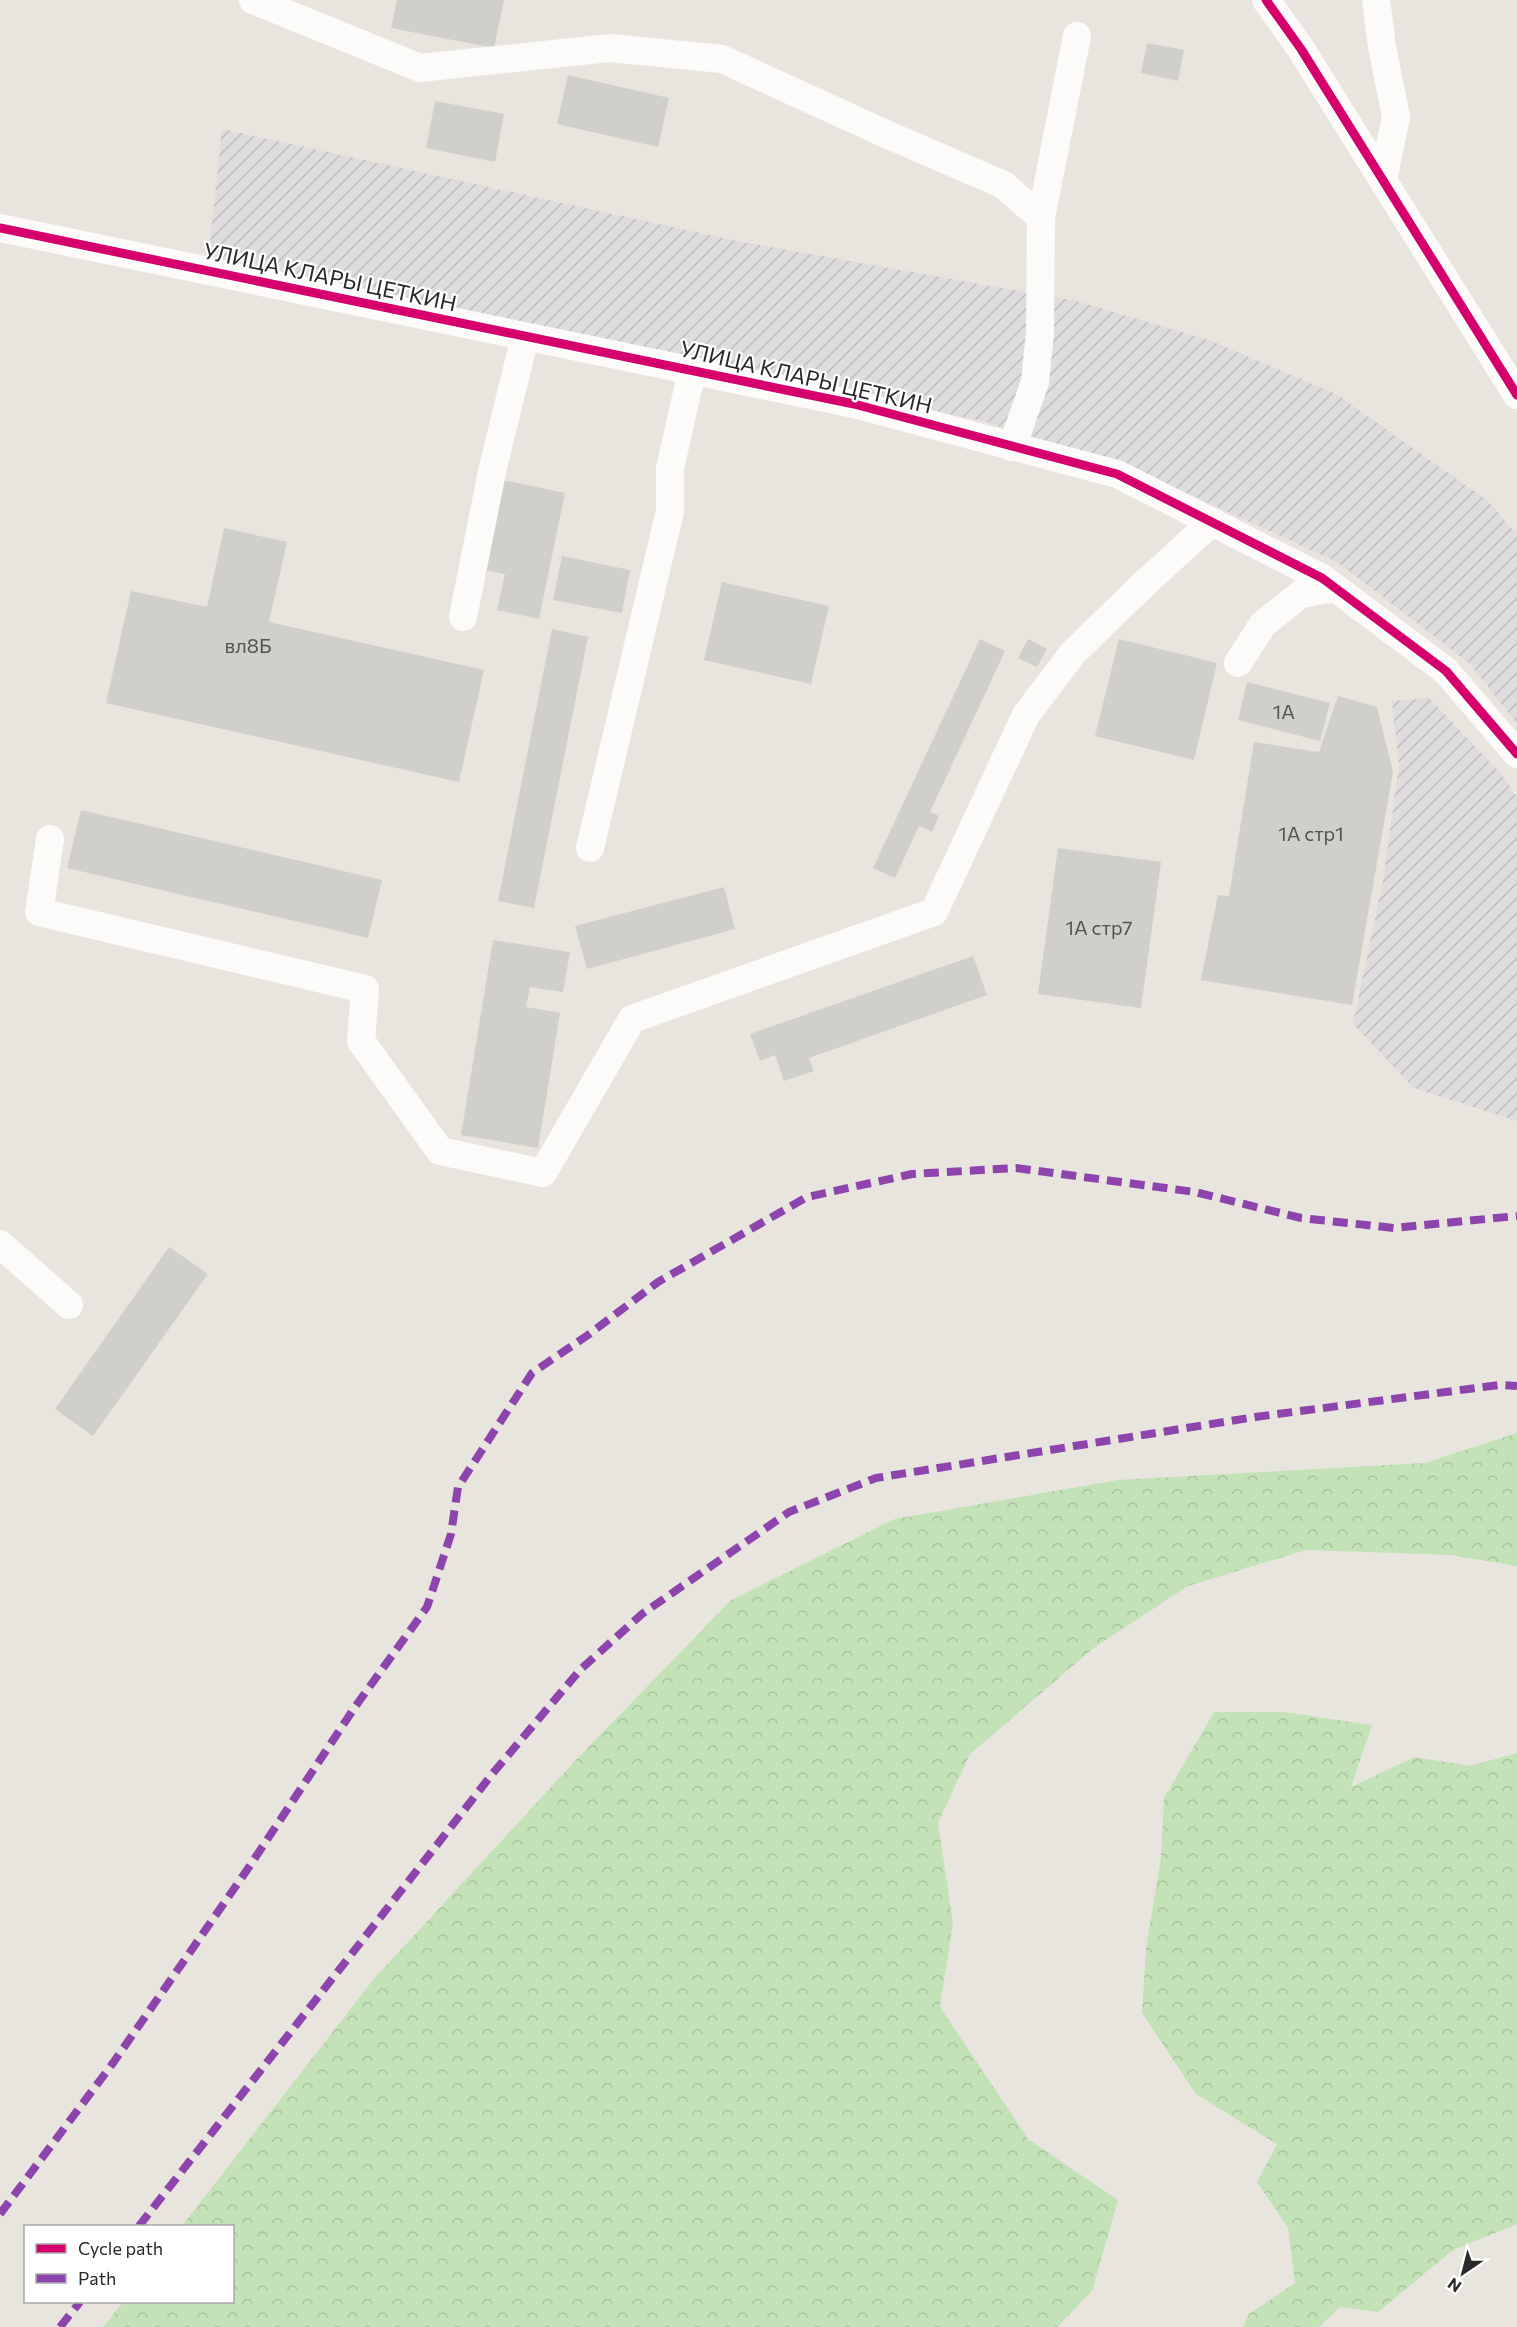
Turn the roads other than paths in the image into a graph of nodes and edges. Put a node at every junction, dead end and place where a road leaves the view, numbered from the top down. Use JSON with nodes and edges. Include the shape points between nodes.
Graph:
{"nodes":[{"id":1,"x":253,"y":0,"type":"edge"},
{"id":2,"x":1266,"y":0,"type":"edge"},
{"id":3,"x":1376,"y":0,"type":"edge"},
{"id":4,"x":1077,"y":36,"type":"dead end"},
{"id":5,"x":1383,"y":180,"type":"junction"},
{"id":6,"x":1041,"y":218,"type":"junction"},
{"id":7,"x":0,"y":228,"type":"edge"},
{"id":8,"x":525,"y":337,"type":"junction"},
{"id":9,"x":692,"y":371,"type":"junction"},
{"id":10,"x":1517,"y":395,"type":"edge"},
{"id":11,"x":1012,"y":447,"type":"junction"},
{"id":12,"x":1212,"y":522,"type":"junction"},
{"id":13,"x":1335,"y":588,"type":"junction"},
{"id":14,"x":464,"y":617,"type":"dead end"},
{"id":15,"x":1238,"y":663,"type":"dead end"},
{"id":16,"x":1517,"y":754,"type":"edge"},
{"id":17,"x":50,"y":839,"type":"dead end"},
{"id":18,"x":590,"y":848,"type":"dead end"},
{"id":19,"x":0,"y":1244,"type":"edge"},
{"id":20,"x":69,"y":1305,"type":"dead end"}],
"edges":[{"from":1,"to":6,"type":"street","via":[[420,68],[610,48],[722,59],[1004,185]]},
{"from":2,"to":5,"type":"street"},
{"from":3,"to":5,"type":"street","via":[[1396,117]]},
{"from":4,"to":6,"type":"street"},
{"from":5,"to":10,"type":"street"},
{"from":6,"to":11,"type":"street","via":[[1040,332],[1035,382]]},
{"from":7,"to":8,"type":"street","name":"УЛИЦА КЛАРЫ ЦЕТКИН"},
{"from":8,"to":9,"type":"street","name":"УЛИЦА КЛАРЫ ЦЕТКИН"},
{"from":8,"to":14,"type":"street","via":[[493,467]]},
{"from":9,"to":11,"type":"street","name":"УЛИЦА КЛАРЫ ЦЕТКИН","via":[[854,404]]},
{"from":9,"to":18,"type":"street","via":[[670,468],[670,511]]},
{"from":11,"to":12,"type":"street","name":"УЛИЦА КЛАРЫ ЦЕТКИН","via":[[1117,474]]},
{"from":12,"to":13,"type":"street","name":"УЛИЦА КЛАРЫ ЦЕТКИН"},
{"from":12,"to":17,"type":"street","via":[[1073,653],[1026,715],[934,912],[632,1019],[543,1173],[440,1151],[361,1041],[365,989],[39,912]]},
{"from":13,"to":15,"type":"street","via":[[1301,594],[1293,600],[1263,624]]},
{"from":13,"to":16,"type":"street","name":"УЛИЦА КЛАРЫ ЦЕТКИН","via":[[1446,671]]},
{"from":19,"to":20,"type":"street"}]}
